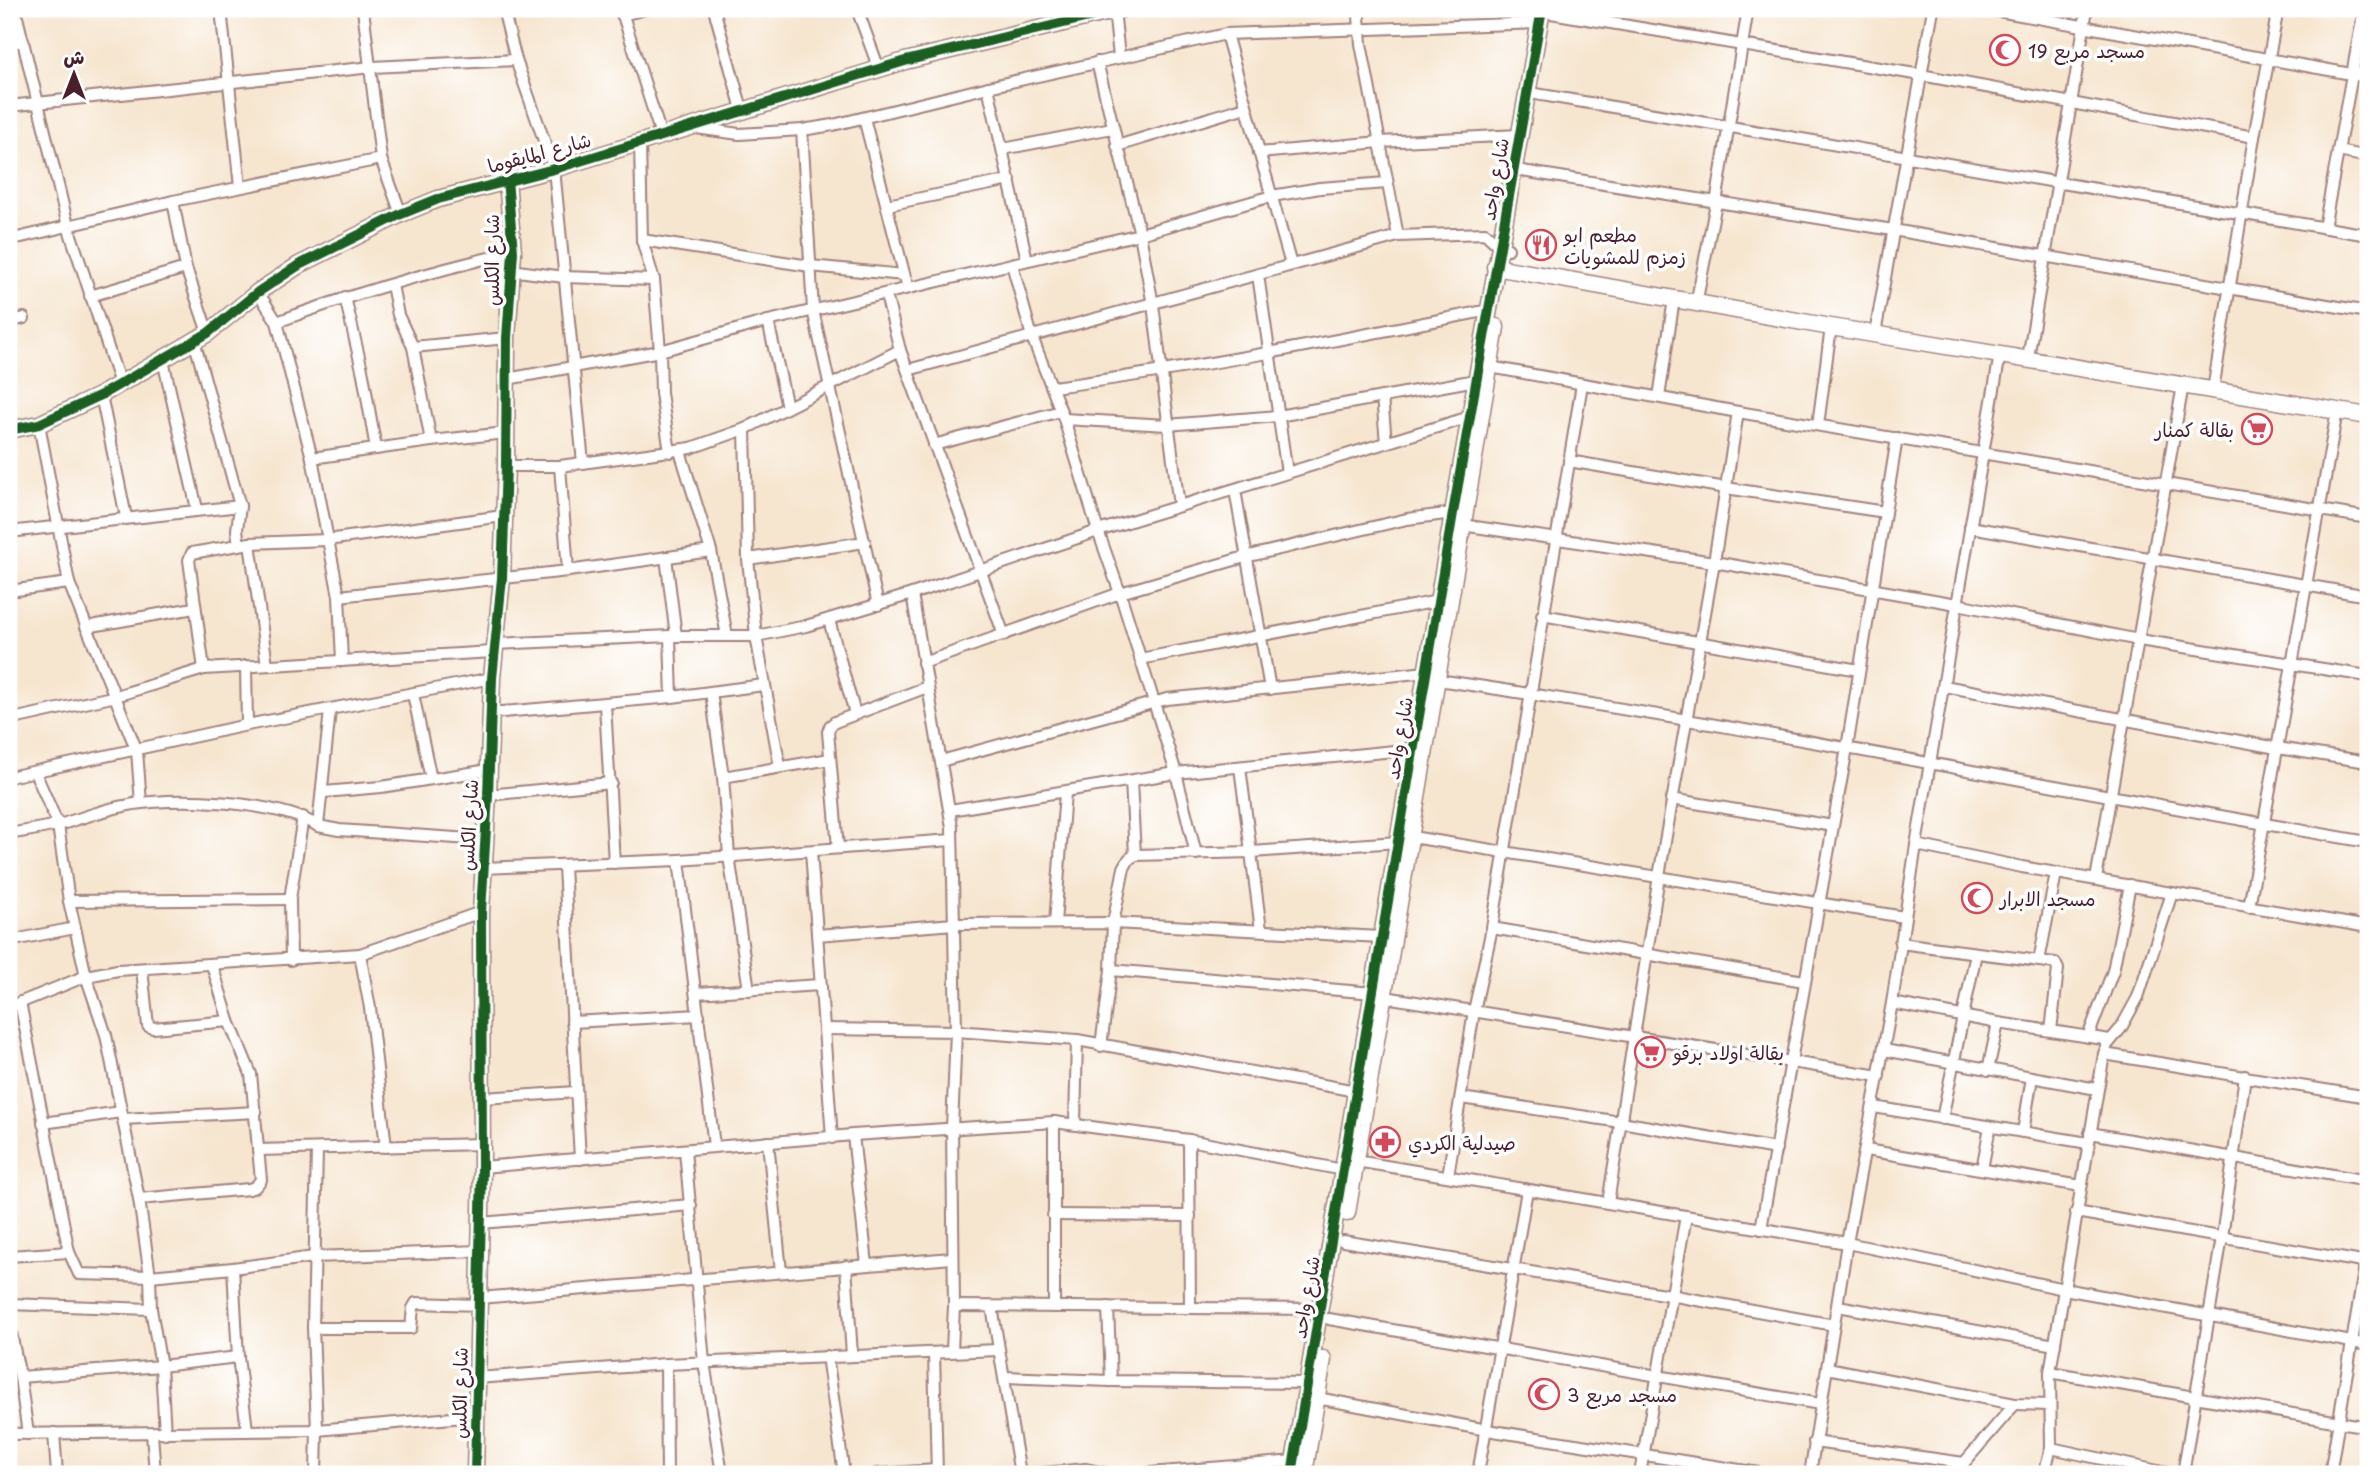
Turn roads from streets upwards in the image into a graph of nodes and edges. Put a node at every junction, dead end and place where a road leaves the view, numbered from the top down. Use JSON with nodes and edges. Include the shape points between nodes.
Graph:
{"nodes":[{"id":1,"x":15,"y":9,"type":"edge"},
{"id":2,"x":221,"y":9,"type":"edge"},
{"id":3,"x":363,"y":9,"type":"edge"},
{"id":4,"x":503,"y":9,"type":"edge"},
{"id":5,"x":646,"y":9,"type":"edge"},
{"id":6,"x":714,"y":9,"type":"edge"},
{"id":7,"x":856,"y":9,"type":"edge"},
{"id":8,"x":1748,"y":9,"type":"edge"},
{"id":9,"x":1933,"y":9,"type":"edge"},
{"id":10,"x":1987,"y":9,"type":"edge"},
{"id":11,"x":2087,"y":9,"type":"edge"},
{"id":12,"x":2278,"y":9,"type":"edge"},
{"id":13,"x":2364,"y":9,"type":"edge"},
{"id":14,"x":1117,"y":10,"type":"edge"},
{"id":15,"x":622,"y":12,"type":"edge"},
{"id":16,"x":1546,"y":13,"type":"edge"},
{"id":17,"x":1359,"y":16,"type":"dead end"},
{"id":18,"x":2084,"y":25,"type":"junction"},
{"id":19,"x":1360,"y":30,"type":"junction"},
{"id":20,"x":1226,"y":34,"type":"junction"},
{"id":21,"x":23,"y":41,"type":"junction"},
{"id":22,"x":9,"y":43,"type":"edge"},
{"id":23,"x":1742,"y":46,"type":"junction"},
{"id":24,"x":1119,"y":57,"type":"junction"},
{"id":25,"x":2268,"y":58,"type":"junction"},
{"id":26,"x":516,"y":60,"type":"junction"},
{"id":27,"x":1097,"y":62,"type":"junction"},
{"id":28,"x":372,"y":67,"type":"junction"},
{"id":29,"x":879,"y":69,"type":"junction"},
{"id":30,"x":2352,"y":74,"type":"junction"},
{"id":31,"x":1921,"y":75,"type":"junction"},
{"id":32,"x":2368,"y":77,"type":"edge"},
{"id":33,"x":230,"y":84,"type":"junction"},
{"id":34,"x":988,"y":87,"type":"junction"},
{"id":35,"x":1536,"y":94,"type":"junction"},
{"id":36,"x":2070,"y":102,"type":"junction"},
{"id":37,"x":36,"y":103,"type":"junction"},
{"id":38,"x":9,"y":106,"type":"edge"},
{"id":39,"x":1246,"y":107,"type":"junction"},
{"id":40,"x":743,"y":113,"type":"junction"},
{"id":41,"x":864,"y":118,"type":"junction"},
{"id":42,"x":691,"y":127,"type":"junction"},
{"id":43,"x":1728,"y":127,"type":"junction"},
{"id":44,"x":1112,"y":128,"type":"junction"},
{"id":45,"x":802,"y":130,"type":"junction"},
{"id":46,"x":661,"y":135,"type":"junction"},
{"id":47,"x":1519,"y":135,"type":"junction"},
{"id":48,"x":2253,"y":137,"type":"junction"},
{"id":49,"x":640,"y":142,"type":"junction"},
{"id":50,"x":1380,"y":142,"type":"junction"},
{"id":51,"x":1116,"y":146,"type":"junction"},
{"id":52,"x":1003,"y":149,"type":"junction"},
{"id":53,"x":2338,"y":151,"type":"junction"},
{"id":54,"x":1259,"y":153,"type":"junction"},
{"id":55,"x":2368,"y":156,"type":"edge"},
{"id":56,"x":1907,"y":157,"type":"junction"},
{"id":57,"x":382,"y":159,"type":"junction"},
{"id":58,"x":554,"y":169,"type":"junction"},
{"id":59,"x":1522,"y":171,"type":"junction"},
{"id":60,"x":507,"y":179,"type":"junction"},
{"id":61,"x":1010,"y":180,"type":"junction"},
{"id":62,"x":2058,"y":182,"type":"junction"},
{"id":63,"x":1387,"y":183,"type":"junction"},
{"id":64,"x":240,"y":187,"type":"junction"},
{"id":65,"x":1272,"y":196,"type":"junction"},
{"id":66,"x":173,"y":201,"type":"junction"},
{"id":67,"x":1716,"y":203,"type":"junction"},
{"id":68,"x":887,"y":205,"type":"junction"},
{"id":69,"x":401,"y":214,"type":"junction"},
{"id":70,"x":2241,"y":214,"type":"junction"},
{"id":71,"x":68,"y":226,"type":"junction"},
{"id":72,"x":2325,"y":228,"type":"junction"},
{"id":73,"x":1893,"y":230,"type":"junction"},
{"id":74,"x":1140,"y":234,"type":"junction"},
{"id":75,"x":2368,"y":235,"type":"edge"},
{"id":76,"x":1398,"y":236,"type":"junction"},
{"id":77,"x":9,"y":240,"type":"edge"},
{"id":78,"x":642,"y":240,"type":"junction"},
{"id":79,"x":1504,"y":247,"type":"junction"},
{"id":80,"x":513,"y":252,"type":"junction"},
{"id":81,"x":2046,"y":257,"type":"junction"},
{"id":82,"x":1027,"y":260,"type":"junction"},
{"id":83,"x":1012,"y":264,"type":"junction"},
{"id":84,"x":1291,"y":265,"type":"junction"},
{"id":85,"x":810,"y":266,"type":"junction"},
{"id":86,"x":186,"y":268,"type":"junction"},
{"id":87,"x":1501,"y":268,"type":"junction"},
{"id":88,"x":510,"y":270,"type":"junction"},
{"id":89,"x":878,"y":273,"type":"junction"},
{"id":90,"x":904,"y":275,"type":"junction"},
{"id":91,"x":1258,"y":275,"type":"junction"},
{"id":92,"x":564,"y":276,"type":"junction"},
{"id":93,"x":654,"y":280,"type":"junction"},
{"id":94,"x":392,"y":285,"type":"junction"},
{"id":95,"x":908,"y":289,"type":"junction"},
{"id":96,"x":2229,"y":289,"type":"junction"},
{"id":97,"x":258,"y":292,"type":"junction"},
{"id":98,"x":883,"y":295,"type":"junction"},
{"id":99,"x":90,"y":296,"type":"junction"},
{"id":100,"x":345,"y":297,"type":"junction"},
{"id":101,"x":1674,"y":299,"type":"junction"},
{"id":102,"x":1696,"y":304,"type":"junction"},
{"id":103,"x":1153,"y":305,"type":"junction"},
{"id":104,"x":813,"y":310,"type":"junction"},
{"id":105,"x":1489,"y":310,"type":"junction"},
{"id":106,"x":2368,"y":312,"type":"edge"},
{"id":107,"x":24,"y":318,"type":"dead end"},
{"id":108,"x":768,"y":321,"type":"junction"},
{"id":109,"x":277,"y":322,"type":"junction"},
{"id":110,"x":9,"y":323,"type":"edge"},
{"id":111,"x":1831,"y":327,"type":"junction"},
{"id":112,"x":1875,"y":334,"type":"junction"},
{"id":113,"x":201,"y":336,"type":"junction"},
{"id":114,"x":1032,"y":337,"type":"junction"},
{"id":115,"x":507,"y":338,"type":"junction"},
{"id":116,"x":413,"y":347,"type":"junction"},
{"id":117,"x":900,"y":350,"type":"junction"},
{"id":118,"x":660,"y":351,"type":"junction"},
{"id":119,"x":1269,"y":354,"type":"junction"},
{"id":120,"x":2000,"y":354,"type":"junction"},
{"id":121,"x":2028,"y":358,"type":"junction"},
{"id":122,"x":163,"y":360,"type":"junction"},
{"id":123,"x":1490,"y":367,"type":"junction"},
{"id":124,"x":574,"y":369,"type":"junction"},
{"id":125,"x":908,"y":370,"type":"junction"},
{"id":126,"x":1161,"y":373,"type":"junction"},
{"id":127,"x":507,"y":379,"type":"junction"},
{"id":128,"x":1476,"y":380,"type":"junction"},
{"id":129,"x":120,"y":384,"type":"junction"},
{"id":130,"x":1582,"y":384,"type":"junction"},
{"id":131,"x":829,"y":385,"type":"junction"},
{"id":132,"x":2183,"y":385,"type":"junction"},
{"id":133,"x":1053,"y":387,"type":"junction"},
{"id":134,"x":2213,"y":390,"type":"junction"},
{"id":135,"x":101,"y":395,"type":"junction"},
{"id":136,"x":1382,"y":397,"type":"junction"},
{"id":137,"x":1658,"y":397,"type":"junction"},
{"id":138,"x":787,"y":407,"type":"junction"},
{"id":139,"x":2337,"y":411,"type":"junction"},
{"id":140,"x":1738,"y":412,"type":"junction"},
{"id":141,"x":1063,"y":415,"type":"junction"},
{"id":142,"x":2368,"y":415,"type":"edge"},
{"id":143,"x":1278,"y":416,"type":"junction"},
{"id":144,"x":1476,"y":416,"type":"junction"},
{"id":145,"x":39,"y":424,"type":"junction"},
{"id":146,"x":1167,"y":425,"type":"junction"},
{"id":147,"x":1818,"y":425,"type":"junction"},
{"id":148,"x":745,"y":429,"type":"junction"},
{"id":149,"x":9,"y":430,"type":"edge"},
{"id":150,"x":506,"y":433,"type":"junction"},
{"id":151,"x":1897,"y":438,"type":"junction"},
{"id":152,"x":431,"y":441,"type":"junction"},
{"id":153,"x":1386,"y":443,"type":"junction"},
{"id":154,"x":934,"y":445,"type":"junction"},
{"id":155,"x":376,"y":449,"type":"junction"},
{"id":156,"x":675,"y":451,"type":"junction"},
{"id":157,"x":1982,"y":452,"type":"junction"},
{"id":158,"x":313,"y":458,"type":"junction"},
{"id":159,"x":1570,"y":461,"type":"junction"},
{"id":160,"x":583,"y":463,"type":"junction"},
{"id":161,"x":506,"y":466,"type":"junction"},
{"id":162,"x":560,"y":466,"type":"junction"},
{"id":163,"x":1287,"y":473,"type":"junction"},
{"id":164,"x":2165,"y":483,"type":"junction"},
{"id":165,"x":1726,"y":488,"type":"junction"},
{"id":166,"x":1236,"y":490,"type":"junction"},
{"id":167,"x":240,"y":506,"type":"junction"},
{"id":168,"x":1179,"y":506,"type":"junction"},
{"id":169,"x":197,"y":509,"type":"junction"},
{"id":170,"x":2318,"y":509,"type":"junction"},
{"id":171,"x":1885,"y":512,"type":"junction"},
{"id":172,"x":503,"y":516,"type":"junction"},
{"id":173,"x":126,"y":517,"type":"junction"},
{"id":174,"x":2368,"y":518,"type":"edge"},
{"id":175,"x":1457,"y":519,"type":"junction"},
{"id":176,"x":58,"y":526,"type":"junction"},
{"id":177,"x":1970,"y":527,"type":"junction"},
{"id":178,"x":1098,"y":531,"type":"junction"},
{"id":179,"x":9,"y":532,"type":"edge"},
{"id":180,"x":1556,"y":539,"type":"junction"},
{"id":181,"x":327,"y":540,"type":"junction"},
{"id":182,"x":865,"y":542,"type":"junction"},
{"id":183,"x":245,"y":544,"type":"junction"},
{"id":184,"x":710,"y":551,"type":"junction"},
{"id":185,"x":666,"y":557,"type":"junction"},
{"id":186,"x":1245,"y":557,"type":"junction"},
{"id":187,"x":748,"y":559,"type":"junction"},
{"id":188,"x":2153,"y":560,"type":"junction"},
{"id":189,"x":1714,"y":562,"type":"junction"},
{"id":190,"x":568,"y":570,"type":"junction"},
{"id":191,"x":981,"y":572,"type":"junction"},
{"id":192,"x":502,"y":578,"type":"junction"},
{"id":193,"x":69,"y":583,"type":"junction"},
{"id":194,"x":2305,"y":586,"type":"junction"},
{"id":195,"x":1872,"y":590,"type":"junction"},
{"id":196,"x":9,"y":591,"type":"edge"},
{"id":197,"x":1120,"y":593,"type":"junction"},
{"id":198,"x":912,"y":594,"type":"junction"},
{"id":199,"x":339,"y":596,"type":"junction"},
{"id":200,"x":2368,"y":596,"type":"edge"},
{"id":201,"x":1438,"y":601,"type":"junction"},
{"id":202,"x":1957,"y":604,"type":"junction"},
{"id":203,"x":878,"y":605,"type":"junction"},
{"id":204,"x":194,"y":608,"type":"junction"},
{"id":205,"x":1542,"y":615,"type":"junction"},
{"id":206,"x":829,"y":620,"type":"junction"},
{"id":207,"x":86,"y":627,"type":"junction"},
{"id":208,"x":1004,"y":635,"type":"junction"},
{"id":209,"x":1259,"y":635,"type":"junction"},
{"id":210,"x":673,"y":636,"type":"junction"},
{"id":211,"x":727,"y":636,"type":"junction"},
{"id":212,"x":757,"y":636,"type":"junction"},
{"id":213,"x":2139,"y":640,"type":"junction"},
{"id":214,"x":1699,"y":643,"type":"junction"},
{"id":215,"x":494,"y":648,"type":"junction"},
{"id":216,"x":1140,"y":659,"type":"junction"},
{"id":217,"x":342,"y":661,"type":"junction"},
{"id":218,"x":923,"y":663,"type":"junction"},
{"id":219,"x":2293,"y":663,"type":"junction"},
{"id":220,"x":267,"y":665,"type":"junction"},
{"id":221,"x":246,"y":666,"type":"junction"},
{"id":222,"x":204,"y":669,"type":"junction"},
{"id":223,"x":1859,"y":670,"type":"junction"},
{"id":224,"x":1432,"y":676,"type":"junction"},
{"id":225,"x":2368,"y":676,"type":"edge"},
{"id":226,"x":492,"y":677,"type":"junction"},
{"id":227,"x":764,"y":685,"type":"junction"},
{"id":228,"x":1944,"y":686,"type":"junction"},
{"id":229,"x":927,"y":687,"type":"junction"},
{"id":230,"x":1270,"y":690,"type":"junction"},
{"id":231,"x":711,"y":692,"type":"junction"},
{"id":232,"x":413,"y":694,"type":"junction"},
{"id":233,"x":1531,"y":694,"type":"junction"},
{"id":234,"x":116,"y":696,"type":"junction"},
{"id":235,"x":672,"y":697,"type":"junction"},
{"id":236,"x":1154,"y":702,"type":"junction"},
{"id":237,"x":605,"y":704,"type":"junction"},
{"id":238,"x":330,"y":710,"type":"junction"},
{"id":239,"x":491,"y":713,"type":"junction"},
{"id":240,"x":855,"y":714,"type":"junction"},
{"id":241,"x":1686,"y":719,"type":"junction"},
{"id":242,"x":9,"y":720,"type":"edge"},
{"id":243,"x":2124,"y":720,"type":"junction"},
{"id":244,"x":247,"y":725,"type":"junction"},
{"id":245,"x":1847,"y":748,"type":"junction"},
{"id":246,"x":2277,"y":748,"type":"junction"},
{"id":247,"x":1414,"y":749,"type":"junction"},
{"id":248,"x":137,"y":751,"type":"junction"},
{"id":249,"x":830,"y":760,"type":"junction"},
{"id":250,"x":941,"y":761,"type":"junction"},
{"id":251,"x":2368,"y":762,"type":"edge"},
{"id":252,"x":1931,"y":764,"type":"junction"},
{"id":253,"x":780,"y":767,"type":"junction"},
{"id":254,"x":1240,"y":767,"type":"junction"},
{"id":255,"x":489,"y":769,"type":"junction"},
{"id":256,"x":35,"y":772,"type":"junction"},
{"id":257,"x":1176,"y":773,"type":"junction"},
{"id":258,"x":9,"y":777,"type":"edge"},
{"id":259,"x":723,"y":777,"type":"junction"},
{"id":260,"x":431,"y":779,"type":"junction"},
{"id":261,"x":1131,"y":781,"type":"junction"},
{"id":262,"x":611,"y":783,"type":"junction"},
{"id":263,"x":324,"y":792,"type":"junction"},
{"id":264,"x":1065,"y":793,"type":"junction"},
{"id":265,"x":488,"y":795,"type":"junction"},
{"id":266,"x":2110,"y":798,"type":"junction"},
{"id":267,"x":1671,"y":799,"type":"junction"},
{"id":268,"x":141,"y":803,"type":"junction"},
{"id":269,"x":950,"y":810,"type":"junction"},
{"id":270,"x":303,"y":817,"type":"junction"},
{"id":271,"x":1408,"y":820,"type":"junction"},
{"id":272,"x":2263,"y":824,"type":"junction"},
{"id":273,"x":58,"y":825,"type":"junction"},
{"id":274,"x":318,"y":826,"type":"junction"},
{"id":275,"x":1833,"y":826,"type":"junction"},
{"id":276,"x":9,"y":834,"type":"edge"},
{"id":277,"x":1405,"y":839,"type":"junction"},
{"id":278,"x":485,"y":840,"type":"junction"},
{"id":279,"x":952,"y":840,"type":"junction"},
{"id":280,"x":2368,"y":842,"type":"edge"},
{"id":281,"x":1916,"y":845,"type":"junction"},
{"id":282,"x":838,"y":848,"type":"junction"},
{"id":283,"x":811,"y":851,"type":"junction"},
{"id":284,"x":1505,"y":851,"type":"junction"},
{"id":285,"x":1251,"y":852,"type":"junction"},
{"id":286,"x":1196,"y":854,"type":"junction"},
{"id":287,"x":1135,"y":855,"type":"junction"},
{"id":288,"x":729,"y":856,"type":"junction"},
{"id":289,"x":679,"y":860,"type":"junction"},
{"id":290,"x":614,"y":863,"type":"junction"},
{"id":291,"x":564,"y":866,"type":"junction"},
{"id":292,"x":484,"y":868,"type":"junction"},
{"id":293,"x":2056,"y":873,"type":"junction"},
{"id":294,"x":1658,"y":876,"type":"junction"},
{"id":295,"x":2096,"y":879,"type":"junction"},
{"id":296,"x":2130,"y":885,"type":"junction"},
{"id":297,"x":2172,"y":893,"type":"junction"},
{"id":298,"x":290,"y":899,"type":"junction"},
{"id":299,"x":69,"y":901,"type":"junction"},
{"id":300,"x":1820,"y":904,"type":"junction"},
{"id":301,"x":2249,"y":907,"type":"junction"},
{"id":302,"x":481,"y":912,"type":"junction"},
{"id":303,"x":1904,"y":917,"type":"junction"},
{"id":304,"x":1055,"y":923,"type":"junction"},
{"id":305,"x":1113,"y":923,"type":"junction"},
{"id":306,"x":954,"y":924,"type":"junction"},
{"id":307,"x":75,"y":928,"type":"junction"},
{"id":308,"x":1492,"y":928,"type":"junction"},
{"id":309,"x":2368,"y":928,"type":"edge"},
{"id":310,"x":1261,"y":930,"type":"junction"},
{"id":311,"x":817,"y":935,"type":"junction"},
{"id":312,"x":1381,"y":937,"type":"junction"},
{"id":313,"x":9,"y":941,"type":"edge"},
{"id":314,"x":1900,"y":943,"type":"junction"},
{"id":315,"x":1648,"y":953,"type":"junction"},
{"id":316,"x":1976,"y":953,"type":"junction"},
{"id":317,"x":360,"y":954,"type":"junction"},
{"id":318,"x":291,"y":960,"type":"junction"},
{"id":319,"x":2039,"y":961,"type":"junction"},
{"id":320,"x":212,"y":965,"type":"junction"},
{"id":321,"x":142,"y":969,"type":"junction"},
{"id":322,"x":1111,"y":970,"type":"junction"},
{"id":323,"x":86,"y":976,"type":"junction"},
{"id":324,"x":1804,"y":981,"type":"junction"},
{"id":325,"x":820,"y":985,"type":"junction"},
{"id":326,"x":749,"y":990,"type":"junction"},
{"id":327,"x":696,"y":993,"type":"junction"},
{"id":328,"x":1379,"y":995,"type":"junction"},
{"id":329,"x":20,"y":1002,"type":"junction"},
{"id":330,"x":1892,"y":1003,"type":"junction"},
{"id":331,"x":9,"y":1007,"type":"edge"},
{"id":332,"x":1474,"y":1011,"type":"junction"},
{"id":333,"x":699,"y":1015,"type":"junction"},
{"id":334,"x":1963,"y":1017,"type":"junction"},
{"id":335,"x":229,"y":1021,"type":"junction"},
{"id":336,"x":572,"y":1022,"type":"junction"},
{"id":337,"x":1998,"y":1023,"type":"junction"},
{"id":338,"x":825,"y":1029,"type":"junction"},
{"id":339,"x":956,"y":1031,"type":"junction"},
{"id":340,"x":2051,"y":1031,"type":"junction"},
{"id":341,"x":1635,"y":1036,"type":"junction"},
{"id":342,"x":2088,"y":1037,"type":"junction"},
{"id":343,"x":1077,"y":1040,"type":"junction"},
{"id":344,"x":2110,"y":1040,"type":"junction"},
{"id":345,"x":1101,"y":1046,"type":"junction"},
{"id":346,"x":1884,"y":1050,"type":"junction"},
{"id":347,"x":2104,"y":1054,"type":"junction"},
{"id":348,"x":1790,"y":1063,"type":"junction"},
{"id":349,"x":1954,"y":1063,"type":"junction"},
{"id":350,"x":1988,"y":1070,"type":"junction"},
{"id":351,"x":1879,"y":1076,"type":"junction"},
{"id":352,"x":2245,"y":1076,"type":"junction"},
{"id":353,"x":2032,"y":1077,"type":"junction"},
{"id":354,"x":2097,"y":1089,"type":"junction"},
{"id":355,"x":1356,"y":1091,"type":"junction"},
{"id":356,"x":576,"y":1092,"type":"junction"},
{"id":357,"x":2368,"y":1097,"type":"edge"},
{"id":358,"x":483,"y":1098,"type":"junction"},
{"id":359,"x":1461,"y":1098,"type":"junction"},
{"id":360,"x":1874,"y":1107,"type":"junction"},
{"id":361,"x":256,"y":1112,"type":"junction"},
{"id":362,"x":122,"y":1115,"type":"junction"},
{"id":363,"x":1942,"y":1119,"type":"junction"},
{"id":364,"x":1054,"y":1122,"type":"junction"},
{"id":365,"x":1621,"y":1122,"type":"junction"},
{"id":366,"x":43,"y":1123,"type":"junction"},
{"id":367,"x":1075,"y":1123,"type":"junction"},
{"id":368,"x":1990,"y":1127,"type":"junction"},
{"id":369,"x":952,"y":1128,"type":"junction"},
{"id":370,"x":2023,"y":1132,"type":"junction"},
{"id":371,"x":853,"y":1135,"type":"junction"},
{"id":372,"x":832,"y":1138,"type":"junction"},
{"id":373,"x":2089,"y":1138,"type":"junction"},
{"id":374,"x":1189,"y":1140,"type":"junction"},
{"id":375,"x":768,"y":1143,"type":"junction"},
{"id":376,"x":482,"y":1144,"type":"junction"},
{"id":377,"x":713,"y":1146,"type":"junction"},
{"id":378,"x":386,"y":1147,"type":"junction"},
{"id":379,"x":1776,"y":1149,"type":"junction"},
{"id":380,"x":258,"y":1150,"type":"junction"},
{"id":381,"x":317,"y":1150,"type":"junction"},
{"id":382,"x":685,"y":1150,"type":"junction"},
{"id":383,"x":1866,"y":1150,"type":"junction"},
{"id":384,"x":2234,"y":1158,"type":"junction"},
{"id":385,"x":580,"y":1159,"type":"junction"},
{"id":386,"x":1350,"y":1166,"type":"junction"},
{"id":387,"x":482,"y":1167,"type":"junction"},
{"id":388,"x":1982,"y":1169,"type":"junction"},
{"id":389,"x":1448,"y":1176,"type":"junction"},
{"id":390,"x":2368,"y":1181,"type":"edge"},
{"id":391,"x":2081,"y":1186,"type":"junction"},
{"id":392,"x":1527,"y":1190,"type":"junction"},
{"id":393,"x":139,"y":1199,"type":"junction"},
{"id":394,"x":1608,"y":1203,"type":"junction"},
{"id":395,"x":691,"y":1205,"type":"junction"},
{"id":396,"x":2076,"y":1212,"type":"junction"},
{"id":397,"x":1053,"y":1215,"type":"junction"},
{"id":398,"x":1190,"y":1216,"type":"junction"},
{"id":399,"x":1686,"y":1216,"type":"junction"},
{"id":400,"x":1340,"y":1222,"type":"junction"},
{"id":401,"x":481,"y":1223,"type":"junction"},
{"id":402,"x":1761,"y":1229,"type":"junction"},
{"id":403,"x":2222,"y":1237,"type":"junction"},
{"id":404,"x":1343,"y":1241,"type":"junction"},
{"id":405,"x":1847,"y":1242,"type":"junction"},
{"id":406,"x":2368,"y":1247,"type":"edge"},
{"id":407,"x":480,"y":1251,"type":"junction"},
{"id":408,"x":69,"y":1252,"type":"junction"},
{"id":409,"x":9,"y":1256,"type":"edge"},
{"id":410,"x":314,"y":1257,"type":"junction"},
{"id":411,"x":952,"y":1258,"type":"junction"},
{"id":412,"x":2367,"y":1263,"type":"edge"},
{"id":413,"x":867,"y":1265,"type":"junction"},
{"id":414,"x":846,"y":1266,"type":"junction"},
{"id":415,"x":233,"y":1268,"type":"junction"},
{"id":416,"x":1513,"y":1269,"type":"junction"},
{"id":417,"x":781,"y":1272,"type":"junction"},
{"id":418,"x":150,"y":1276,"type":"junction"},
{"id":419,"x":698,"y":1280,"type":"junction"},
{"id":420,"x":2064,"y":1289,"type":"junction"},
{"id":421,"x":1670,"y":1295,"type":"junction"},
{"id":422,"x":479,"y":1301,"type":"junction"},
{"id":423,"x":9,"y":1304,"type":"edge"},
{"id":424,"x":954,"y":1306,"type":"junction"},
{"id":425,"x":1838,"y":1306,"type":"junction"},
{"id":426,"x":992,"y":1307,"type":"junction"},
{"id":427,"x":1054,"y":1307,"type":"junction"},
{"id":428,"x":1108,"y":1307,"type":"junction"},
{"id":429,"x":1190,"y":1308,"type":"junction"},
{"id":430,"x":151,"y":1309,"type":"junction"},
{"id":431,"x":1325,"y":1314,"type":"junction"},
{"id":432,"x":2209,"y":1315,"type":"junction"},
{"id":433,"x":9,"y":1323,"type":"edge"},
{"id":434,"x":1834,"y":1325,"type":"junction"},
{"id":435,"x":313,"y":1328,"type":"junction"},
{"id":436,"x":2351,"y":1342,"type":"junction"},
{"id":437,"x":2054,"y":1345,"type":"junction"},
{"id":438,"x":2368,"y":1345,"type":"edge"},
{"id":439,"x":1500,"y":1348,"type":"junction"},
{"id":440,"x":998,"y":1350,"type":"junction"},
{"id":441,"x":952,"y":1351,"type":"junction"},
{"id":442,"x":934,"y":1353,"type":"junction"},
{"id":443,"x":852,"y":1355,"type":"junction"},
{"id":444,"x":827,"y":1356,"type":"junction"},
{"id":445,"x":238,"y":1357,"type":"junction"},
{"id":446,"x":704,"y":1362,"type":"junction"},
{"id":447,"x":666,"y":1364,"type":"junction"},
{"id":448,"x":161,"y":1366,"type":"junction"},
{"id":449,"x":1827,"y":1368,"type":"junction"},
{"id":450,"x":2050,"y":1372,"type":"junction"},
{"id":451,"x":1656,"y":1376,"type":"junction"},
{"id":452,"x":20,"y":1377,"type":"junction"},
{"id":453,"x":1004,"y":1377,"type":"junction"},
{"id":454,"x":476,"y":1378,"type":"junction"},
{"id":455,"x":1111,"y":1381,"type":"junction"},
{"id":456,"x":1308,"y":1383,"type":"junction"},
{"id":457,"x":2196,"y":1396,"type":"junction"},
{"id":458,"x":1317,"y":1398,"type":"junction"},
{"id":459,"x":1820,"y":1404,"type":"junction"},
{"id":460,"x":2015,"y":1404,"type":"junction"},
{"id":461,"x":2050,"y":1405,"type":"junction"},
{"id":462,"x":475,"y":1416,"type":"junction"},
{"id":463,"x":2339,"y":1421,"type":"junction"},
{"id":464,"x":2368,"y":1427,"type":"edge"},
{"id":465,"x":247,"y":1430,"type":"junction"},
{"id":466,"x":317,"y":1430,"type":"junction"},
{"id":467,"x":1487,"y":1430,"type":"junction"},
{"id":468,"x":54,"y":1433,"type":"junction"},
{"id":469,"x":152,"y":1433,"type":"junction"},
{"id":470,"x":165,"y":1433,"type":"junction"},
{"id":471,"x":9,"y":1434,"type":"edge"},
{"id":472,"x":28,"y":1434,"type":"junction"},
{"id":473,"x":1814,"y":1442,"type":"junction"},
{"id":474,"x":2051,"y":1448,"type":"junction"},
{"id":475,"x":1644,"y":1455,"type":"junction"},
{"id":476,"x":1293,"y":1467,"type":"edge"},
{"id":477,"x":937,"y":1472,"type":"edge"},
{"id":478,"x":1086,"y":1472,"type":"edge"},
{"id":479,"x":57,"y":1474,"type":"edge"},
{"id":480,"x":155,"y":1474,"type":"edge"},
{"id":481,"x":316,"y":1474,"type":"edge"},
{"id":482,"x":475,"y":1474,"type":"edge"},
{"id":483,"x":667,"y":1474,"type":"edge"},
{"id":484,"x":722,"y":1474,"type":"edge"},
{"id":485,"x":844,"y":1474,"type":"edge"},
{"id":486,"x":876,"y":1474,"type":"edge"},
{"id":487,"x":1020,"y":1474,"type":"edge"},
{"id":488,"x":1031,"y":1474,"type":"edge"},
{"id":489,"x":1110,"y":1474,"type":"edge"},
{"id":490,"x":1138,"y":1474,"type":"edge"},
{"id":491,"x":1304,"y":1474,"type":"edge"},
{"id":492,"x":1478,"y":1474,"type":"edge"},
{"id":493,"x":1640,"y":1474,"type":"edge"},
{"id":494,"x":1765,"y":1474,"type":"edge"},
{"id":495,"x":1810,"y":1474,"type":"edge"},
{"id":496,"x":2044,"y":1474,"type":"edge"},
{"id":497,"x":2172,"y":1474,"type":"edge"},
{"id":498,"x":2183,"y":1474,"type":"edge"},
{"id":499,"x":2330,"y":1474,"type":"edge"}],
"edges":[{"from":1,"to":21,"type":"street"},
{"from":2,"to":33,"type":"street"},
{"from":3,"to":28,"type":"street"},
{"from":4,"to":26,"type":"street"},
{"from":5,"to":15,"type":"street"},
{"from":6,"to":40,"type":"street"},
{"from":7,"to":29,"type":"street"},
{"from":8,"to":23,"type":"street"},
{"from":9,"to":31,"type":"street"},
{"from":10,"to":18,"type":"street"},
{"from":11,"to":18,"type":"street"},
{"from":12,"to":25,"type":"street"},
{"from":13,"to":30,"type":"street"},
{"from":14,"to":24,"type":"street"},
{"from":14,"to":29,"type":"street","name":"شارع المايقوما"},
{"from":15,"to":46,"type":"street"},
{"from":16,"to":19,"type":"street"},
{"from":16,"to":23,"type":"street"},
{"from":16,"to":35,"type":"street","name":"شارع واحد"},
{"from":16,"to":47,"type":"street","name":"شارع واحد"},
{"from":17,"to":19,"type":"street"},
{"from":18,"to":25,"type":"street"},
{"from":18,"to":36,"type":"street"},
{"from":19,"to":20,"type":"street"},
{"from":19,"to":50,"type":"street"},
{"from":20,"to":24,"type":"street"},
{"from":20,"to":39,"type":"street"},
{"from":21,"to":22,"type":"street"},
{"from":21,"to":37,"type":"street"},
{"from":23,"to":31,"type":"street"},
{"from":23,"to":43,"type":"street"},
{"from":24,"to":27,"type":"street"},
{"from":25,"to":30,"type":"street"},
{"from":25,"to":48,"type":"street"},
{"from":26,"to":28,"type":"street"},
{"from":26,"to":58,"type":"street"},
{"from":27,"to":34,"type":"street"},
{"from":27,"to":44,"type":"street"},
{"from":28,"to":33,"type":"street"},
{"from":28,"to":57,"type":"street"},
{"from":29,"to":40,"type":"street","name":"شارع المايقوما"},
{"from":30,"to":32,"type":"street"},
{"from":30,"to":53,"type":"street"},
{"from":31,"to":36,"type":"street"},
{"from":31,"to":56,"type":"street"},
{"from":33,"to":37,"type":"street"},
{"from":33,"to":64,"type":"street"},
{"from":34,"to":41,"type":"street"},
{"from":34,"to":52,"type":"street"},
{"from":35,"to":43,"type":"street"},
{"from":35,"to":59,"type":"street","name":"شارع واحد"},
{"from":36,"to":48,"type":"street"},
{"from":36,"to":62,"type":"street"},
{"from":37,"to":38,"type":"street"},
{"from":37,"to":71,"type":"street"},
{"from":39,"to":51,"type":"street"},
{"from":39,"to":54,"type":"street"},
{"from":40,"to":42,"type":"street","name":"شارع المايقوما"},
{"from":41,"to":45,"type":"street"},
{"from":41,"to":68,"type":"street"},
{"from":42,"to":45,"type":"street","via":[[739,134]]},
{"from":42,"to":46,"type":"street","name":"شارع المايقوما"},
{"from":43,"to":56,"type":"street"},
{"from":43,"to":67,"type":"street"},
{"from":44,"to":51,"type":"street"},
{"from":44,"to":52,"type":"street"},
{"from":45,"to":85,"type":"street"},
{"from":46,"to":49,"type":"street","name":"شارع المايقوما"},
{"from":47,"to":50,"type":"street"},
{"from":47,"to":79,"type":"street","name":"شارع واحد"},
{"from":48,"to":70,"type":"street"},
{"from":49,"to":58,"type":"street","name":"شارع المايقوما"},
{"from":49,"to":78,"type":"street"},
{"from":50,"to":54,"type":"street"},
{"from":50,"to":63,"type":"street"},
{"from":51,"to":74,"type":"street"},
{"from":52,"to":61,"type":"street"},
{"from":53,"to":55,"type":"street"},
{"from":53,"to":72,"type":"street"},
{"from":54,"to":65,"type":"street"},
{"from":56,"to":62,"type":"street"},
{"from":56,"to":73,"type":"street"},
{"from":57,"to":64,"type":"street"},
{"from":57,"to":69,"type":"street"},
{"from":58,"to":60,"type":"street","name":"شارع المايقوما"},
{"from":58,"to":92,"type":"street"},
{"from":59,"to":67,"type":"street"},
{"from":59,"to":79,"type":"street","name":"شارع واحد"},
{"from":60,"to":69,"type":"street","name":"شارع المايقوما"},
{"from":60,"to":80,"type":"street","name":"شارع الكلس"},
{"from":61,"to":68,"type":"street"},
{"from":61,"to":82,"type":"street"},
{"from":62,"to":70,"type":"street"},
{"from":62,"to":81,"type":"street"},
{"from":63,"to":65,"type":"street"},
{"from":63,"to":76,"type":"street"},
{"from":64,"to":66,"type":"street"},
{"from":65,"to":74,"type":"street"},
{"from":65,"to":84,"type":"street"},
{"from":66,"to":71,"type":"street"},
{"from":66,"to":86,"type":"street"},
{"from":67,"to":73,"type":"street"},
{"from":67,"to":102,"type":"street"},
{"from":68,"to":90,"type":"street"},
{"from":69,"to":97,"type":"street","name":"شارع المايقوما","via":[[299,265]]},
{"from":70,"to":72,"type":"street"},
{"from":70,"to":96,"type":"street"},
{"from":71,"to":77,"type":"street"},
{"from":71,"to":99,"type":"street"},
{"from":72,"to":75,"type":"street"},
{"from":73,"to":81,"type":"street"},
{"from":73,"to":112,"type":"street"},
{"from":74,"to":82,"type":"street"},
{"from":74,"to":103,"type":"street"},
{"from":76,"to":79,"type":"street","via":[[1485,233]]},
{"from":76,"to":84,"type":"street"},
{"from":78,"to":85,"type":"street"},
{"from":78,"to":93,"type":"street"},
{"from":79,"to":87,"type":"street","name":"شارع واحد"},
{"from":80,"to":88,"type":"street","name":"شارع الكلس"},
{"from":80,"to":94,"type":"street"},
{"from":81,"to":96,"type":"street"},
{"from":81,"to":121,"type":"street"},
{"from":82,"to":83,"type":"street"},
{"from":83,"to":95,"type":"street"},
{"from":83,"to":114,"type":"street"},
{"from":84,"to":91,"type":"street"},
{"from":85,"to":89,"type":"street"},
{"from":85,"to":104,"type":"street"},
{"from":86,"to":99,"type":"street"},
{"from":86,"to":113,"type":"street"},
{"from":87,"to":101,"type":"street"},
{"from":87,"to":105,"type":"street","name":"شارع واحد"},
{"from":87,"to":123,"type":"street","name":"شارع واحد"},
{"from":88,"to":92,"type":"street"},
{"from":88,"to":115,"type":"street","name":"شارع الكلس"},
{"from":89,"to":90,"type":"street"},
{"from":89,"to":98,"type":"street"},
{"from":90,"to":95,"type":"street"},
{"from":91,"to":103,"type":"street"},
{"from":91,"to":119,"type":"street"},
{"from":92,"to":93,"type":"street"},
{"from":92,"to":124,"type":"street"},
{"from":93,"to":118,"type":"street"},
{"from":94,"to":100,"type":"street"},
{"from":94,"to":116,"type":"street","via":[[398,315]]},
{"from":95,"to":98,"type":"street"},
{"from":96,"to":106,"type":"street"},
{"from":96,"to":134,"type":"street"},
{"from":97,"to":109,"type":"street"},
{"from":97,"to":113,"type":"street","name":"شارع المايقوما"},
{"from":98,"to":104,"type":"street"},
{"from":98,"to":117,"type":"street"},
{"from":99,"to":129,"type":"street"},
{"from":100,"to":109,"type":"street"},
{"from":100,"to":155,"type":"street"},
{"from":101,"to":102,"type":"street"},
{"from":101,"to":137,"type":"street"},
{"from":102,"to":111,"type":"street"},
{"from":103,"to":114,"type":"street"},
{"from":103,"to":126,"type":"street"},
{"from":104,"to":108,"type":"street"},
{"from":104,"to":131,"type":"street"},
{"from":105,"to":119,"type":"street"},
{"from":105,"to":128,"type":"street","name":"شارع واحد"},
{"from":107,"to":110,"type":"street"},
{"from":108,"to":118,"type":"street"},
{"from":108,"to":138,"type":"street"},
{"from":109,"to":158,"type":"street"},
{"from":111,"to":112,"type":"street"},
{"from":111,"to":147,"type":"street"},
{"from":112,"to":120,"type":"street"},
{"from":113,"to":122,"type":"street","name":"شارع المايقوما"},
{"from":113,"to":167,"type":"street"},
{"from":114,"to":125,"type":"street"},
{"from":114,"to":133,"type":"street"},
{"from":115,"to":116,"type":"street"},
{"from":115,"to":127,"type":"street","name":"شارع الكلس"},
{"from":116,"to":152,"type":"street"},
{"from":117,"to":125,"type":"street"},
{"from":117,"to":131,"type":"street"},
{"from":118,"to":124,"type":"street"},
{"from":118,"to":156,"type":"street","via":[[661,393]]},
{"from":119,"to":126,"type":"street"},
{"from":119,"to":143,"type":"street"},
{"from":120,"to":121,"type":"street"},
{"from":120,"to":157,"type":"street"},
{"from":121,"to":132,"type":"street"},
{"from":122,"to":129,"type":"street","name":"شارع المايقوما"},
{"from":122,"to":169,"type":"street"},
{"from":123,"to":130,"type":"street"},
{"from":123,"to":144,"type":"street","name":"شارع واحد"},
{"from":124,"to":127,"type":"street"},
{"from":124,"to":160,"type":"street"},
{"from":125,"to":154,"type":"street"},
{"from":126,"to":133,"type":"street"},
{"from":126,"to":146,"type":"street"},
{"from":127,"to":150,"type":"street","name":"شارع الكلس"},
{"from":128,"to":136,"type":"street"},
{"from":128,"to":144,"type":"street","name":"شارع واحد"},
{"from":129,"to":135,"type":"street","name":"شارع المايقوما"},
{"from":130,"to":137,"type":"street"},
{"from":130,"to":159,"type":"street"},
{"from":131,"to":138,"type":"street"},
{"from":131,"to":182,"type":"street"},
{"from":132,"to":134,"type":"street"},
{"from":132,"to":164,"type":"street"},
{"from":133,"to":141,"type":"street"},
{"from":134,"to":139,"type":"street"},
{"from":135,"to":145,"type":"street","name":"شارع المايقوما"},
{"from":135,"to":173,"type":"street"},
{"from":136,"to":143,"type":"street"},
{"from":136,"to":153,"type":"street"},
{"from":137,"to":140,"type":"street"},
{"from":138,"to":148,"type":"street"},
{"from":139,"to":142,"type":"street"},
{"from":139,"to":170,"type":"street"},
{"from":140,"to":147,"type":"street"},
{"from":140,"to":165,"type":"street"},
{"from":141,"to":146,"type":"street"},
{"from":141,"to":154,"type":"street"},
{"from":141,"to":178,"type":"street"},
{"from":143,"to":146,"type":"street"},
{"from":143,"to":163,"type":"street"},
{"from":144,"to":153,"type":"street"},
{"from":144,"to":175,"type":"street","name":"شارع واحد"},
{"from":145,"to":149,"type":"street","name":"شارع المايقوما"},
{"from":145,"to":176,"type":"street"},
{"from":146,"to":168,"type":"street"},
{"from":147,"to":151,"type":"street"},
{"from":148,"to":156,"type":"street"},
{"from":148,"to":187,"type":"street"},
{"from":150,"to":152,"type":"street"},
{"from":150,"to":161,"type":"street","name":"شارع الكلس"},
{"from":151,"to":157,"type":"street"},
{"from":151,"to":171,"type":"street"},
{"from":152,"to":155,"type":"street"},
{"from":153,"to":163,"type":"street"},
{"from":154,"to":191,"type":"street"},
{"from":155,"to":158,"type":"street"},
{"from":156,"to":160,"type":"street"},
{"from":156,"to":184,"type":"street"},
{"from":157,"to":164,"type":"street"},
{"from":157,"to":177,"type":"street"},
{"from":158,"to":181,"type":"street"},
{"from":159,"to":165,"type":"street"},
{"from":159,"to":180,"type":"street"},
{"from":160,"to":162,"type":"street"},
{"from":161,"to":162,"type":"street"},
{"from":161,"to":172,"type":"street","name":"شارع الكلس"},
{"from":162,"to":190,"type":"street"},
{"from":163,"to":166,"type":"street"},
{"from":164,"to":170,"type":"street"},
{"from":164,"to":188,"type":"street"},
{"from":165,"to":171,"type":"street"},
{"from":165,"to":189,"type":"street"},
{"from":166,"to":168,"type":"street"},
{"from":166,"to":186,"type":"street"},
{"from":167,"to":169,"type":"street"},
{"from":167,"to":183,"type":"street","via":[[237,530]]},
{"from":168,"to":178,"type":"street"},
{"from":169,"to":173,"type":"street"},
{"from":170,"to":174,"type":"street"},
{"from":170,"to":194,"type":"street"},
{"from":171,"to":195,"type":"street"},
{"from":172,"to":181,"type":"street"},
{"from":172,"to":192,"type":"street","name":"شارع الكلس"},
{"from":173,"to":176,"type":"street"},
{"from":175,"to":180,"type":"street"},
{"from":175,"to":186,"type":"street","via":[[1407,519]]},
{"from":175,"to":201,"type":"street","name":"شارع واحد"},
{"from":175,"to":224,"type":"street","name":"شارع واحد"},
{"from":176,"to":179,"type":"street"},
{"from":176,"to":193,"type":"street"},
{"from":177,"to":188,"type":"street"},
{"from":177,"to":202,"type":"street"},
{"from":178,"to":191,"type":"street"},
{"from":178,"to":197,"type":"street"},
{"from":180,"to":189,"type":"street"},
{"from":180,"to":205,"type":"street"},
{"from":181,"to":183,"type":"street"},
{"from":181,"to":199,"type":"street"},
{"from":182,"to":187,"type":"street"},
{"from":182,"to":203,"type":"street"},
{"from":183,"to":204,"type":"street","via":[[189,556]]},
{"from":183,"to":220,"type":"street"},
{"from":184,"to":185,"type":"street"},
{"from":184,"to":211,"type":"street"},
{"from":185,"to":190,"type":"street"},
{"from":185,"to":210,"type":"street"},
{"from":186,"to":197,"type":"street"},
{"from":186,"to":209,"type":"street"},
{"from":187,"to":212,"type":"street"},
{"from":188,"to":194,"type":"street"},
{"from":188,"to":213,"type":"street"},
{"from":189,"to":195,"type":"street"},
{"from":189,"to":214,"type":"street"},
{"from":190,"to":192,"type":"street"},
{"from":191,"to":198,"type":"street"},
{"from":191,"to":208,"type":"street"},
{"from":192,"to":199,"type":"street"},
{"from":192,"to":215,"type":"street","name":"شارع الكلس"},
{"from":193,"to":196,"type":"street"},
{"from":193,"to":207,"type":"street"},
{"from":194,"to":200,"type":"street"},
{"from":194,"to":219,"type":"street"},
{"from":195,"to":202,"type":"street"},
{"from":195,"to":223,"type":"street"},
{"from":197,"to":208,"type":"street"},
{"from":197,"to":216,"type":"street"},
{"from":198,"to":203,"type":"street"},
{"from":198,"to":218,"type":"street"},
{"from":199,"to":217,"type":"street"},
{"from":201,"to":209,"type":"street"},
{"from":201,"to":224,"type":"street","name":"شارع واحد"},
{"from":202,"to":213,"type":"street"},
{"from":202,"to":228,"type":"street"},
{"from":203,"to":206,"type":"street"},
{"from":204,"to":207,"type":"street"},
{"from":204,"to":222,"type":"street"},
{"from":205,"to":214,"type":"street"},
{"from":205,"to":233,"type":"street"},
{"from":206,"to":212,"type":"street"},
{"from":206,"to":240,"type":"street"},
{"from":207,"to":234,"type":"street"},
{"from":208,"to":218,"type":"street"},
{"from":209,"to":216,"type":"street"},
{"from":209,"to":230,"type":"street"},
{"from":210,"to":211,"type":"street"},
{"from":210,"to":215,"type":"street"},
{"from":210,"to":235,"type":"street"},
{"from":211,"to":212,"type":"street"},
{"from":212,"to":227,"type":"street"},
{"from":213,"to":219,"type":"street"},
{"from":213,"to":243,"type":"street"},
{"from":214,"to":223,"type":"street"},
{"from":214,"to":241,"type":"street"},
{"from":215,"to":217,"type":"street"},
{"from":215,"to":226,"type":"street","name":"شارع الكلس"},
{"from":216,"to":236,"type":"street"},
{"from":217,"to":220,"type":"street"},
{"from":218,"to":229,"type":"street"},
{"from":219,"to":225,"type":"street"},
{"from":219,"to":246,"type":"street"},
{"from":220,"to":221,"type":"street"},
{"from":221,"to":222,"type":"street"},
{"from":221,"to":244,"type":"street"},
{"from":222,"to":234,"type":"street"},
{"from":223,"to":245,"type":"street"},
{"from":224,"to":230,"type":"street"},
{"from":224,"to":233,"type":"street"},
{"from":224,"to":247,"type":"street","name":"شارع واحد"},
{"from":224,"to":271,"type":"street","name":"شارع واحد"},
{"from":226,"to":232,"type":"street"},
{"from":226,"to":239,"type":"street","name":"شارع الكلس"},
{"from":227,"to":231,"type":"street"},
{"from":227,"to":253,"type":"street"},
{"from":228,"to":243,"type":"street"},
{"from":228,"to":252,"type":"street"},
{"from":229,"to":240,"type":"street"},
{"from":229,"to":250,"type":"street"},
{"from":230,"to":236,"type":"street"},
{"from":231,"to":235,"type":"street"},
{"from":231,"to":259,"type":"street"},
{"from":232,"to":238,"type":"street"},
{"from":232,"to":260,"type":"street"},
{"from":233,"to":241,"type":"street"},
{"from":233,"to":284,"type":"street"},
{"from":234,"to":242,"type":"street"},
{"from":234,"to":248,"type":"street"},
{"from":235,"to":237,"type":"street"},
{"from":236,"to":250,"type":"street"},
{"from":236,"to":257,"type":"street"},
{"from":237,"to":239,"type":"street"},
{"from":237,"to":262,"type":"street"},
{"from":238,"to":244,"type":"street"},
{"from":238,"to":263,"type":"street"},
{"from":239,"to":255,"type":"street","name":"شارع الكلس"},
{"from":240,"to":249,"type":"street","via":[[830,726]]},
{"from":241,"to":245,"type":"street"},
{"from":241,"to":267,"type":"street"},
{"from":243,"to":246,"type":"street"},
{"from":243,"to":266,"type":"street"},
{"from":244,"to":248,"type":"street"},
{"from":245,"to":252,"type":"street"},
{"from":245,"to":275,"type":"street"},
{"from":246,"to":251,"type":"street"},
{"from":246,"to":272,"type":"street"},
{"from":247,"to":254,"type":"street"},
{"from":247,"to":271,"type":"street","name":"شارع واحد"},
{"from":248,"to":256,"type":"street"},
{"from":248,"to":268,"type":"street"},
{"from":249,"to":253,"type":"street"},
{"from":249,"to":282,"type":"street"},
{"from":250,"to":269,"type":"street"},
{"from":252,"to":266,"type":"street"},
{"from":252,"to":281,"type":"street"},
{"from":253,"to":259,"type":"street"},
{"from":254,"to":257,"type":"street"},
{"from":254,"to":285,"type":"street"},
{"from":255,"to":260,"type":"street"},
{"from":255,"to":265,"type":"street","name":"شارع الكلس"},
{"from":256,"to":258,"type":"street"},
{"from":256,"to":273,"type":"street"},
{"from":257,"to":261,"type":"street"},
{"from":257,"to":286,"type":"street"},
{"from":259,"to":288,"type":"street"},
{"from":260,"to":263,"type":"street"},
{"from":261,"to":264,"type":"street"},
{"from":261,"to":287,"type":"street"},
{"from":262,"to":265,"type":"street"},
{"from":262,"to":290,"type":"street"},
{"from":263,"to":274,"type":"street"},
{"from":264,"to":269,"type":"street"},
{"from":264,"to":304,"type":"street"},
{"from":265,"to":278,"type":"street","name":"شارع الكلس"},
{"from":266,"to":272,"type":"street"},
{"from":266,"to":295,"type":"street"},
{"from":267,"to":275,"type":"street"},
{"from":267,"to":294,"type":"street"},
{"from":268,"to":270,"type":"street","via":[[234,804]]},
{"from":268,"to":273,"type":"street"},
{"from":269,"to":279,"type":"street"},
{"from":270,"to":274,"type":"street"},
{"from":270,"to":298,"type":"street"},
{"from":271,"to":277,"type":"street","name":"شارع واحد"},
{"from":272,"to":280,"type":"street"},
{"from":272,"to":301,"type":"street"},
{"from":273,"to":276,"type":"street"},
{"from":273,"to":299,"type":"street"},
{"from":274,"to":278,"type":"street"},
{"from":275,"to":300,"type":"street"},
{"from":277,"to":284,"type":"street"},
{"from":277,"to":285,"type":"street"},
{"from":277,"to":312,"type":"street","name":"شارع واحد"},
{"from":277,"to":328,"type":"street","name":"شارع واحد"},
{"from":278,"to":292,"type":"street","name":"شارع الكلس"},
{"from":279,"to":282,"type":"street"},
{"from":279,"to":306,"type":"street"},
{"from":281,"to":293,"type":"street"},
{"from":281,"to":303,"type":"street"},
{"from":282,"to":283,"type":"street"},
{"from":283,"to":288,"type":"street"},
{"from":283,"to":311,"type":"street"},
{"from":284,"to":294,"type":"street"},
{"from":284,"to":308,"type":"street"},
{"from":285,"to":286,"type":"street"},
{"from":285,"to":310,"type":"street"},
{"from":286,"to":287,"type":"street"},
{"from":287,"to":305,"type":"street","via":[[1124,868]]},
{"from":288,"to":289,"type":"street"},
{"from":288,"to":326,"type":"street"},
{"from":289,"to":290,"type":"street"},
{"from":289,"to":327,"type":"street"},
{"from":290,"to":291,"type":"street"},
{"from":291,"to":292,"type":"street"},
{"from":291,"to":336,"type":"street"},
{"from":292,"to":302,"type":"street","name":"شارع الكلس"},
{"from":293,"to":295,"type":"street"},
{"from":293,"to":319,"type":"street"},
{"from":294,"to":300,"type":"street"},
{"from":294,"to":315,"type":"street"},
{"from":295,"to":296,"type":"street"},
{"from":296,"to":297,"type":"street"},
{"from":296,"to":342,"type":"street","via":[[2113,971]]},
{"from":297,"to":301,"type":"street"},
{"from":297,"to":344,"type":"street","via":[[2138,998]]},
{"from":298,"to":299,"type":"street"},
{"from":298,"to":318,"type":"street"},
{"from":299,"to":307,"type":"street"},
{"from":300,"to":303,"type":"street"},
{"from":300,"to":324,"type":"street"},
{"from":301,"to":309,"type":"street"},
{"from":302,"to":317,"type":"street"},
{"from":302,"to":358,"type":"street","name":"شارع الكلس"},
{"from":303,"to":314,"type":"street"},
{"from":304,"to":305,"type":"street"},
{"from":304,"to":306,"type":"street"},
{"from":305,"to":310,"type":"street"},
{"from":305,"to":322,"type":"street"},
{"from":306,"to":311,"type":"street"},
{"from":306,"to":339,"type":"street"},
{"from":307,"to":313,"type":"street"},
{"from":307,"to":323,"type":"street"},
{"from":308,"to":315,"type":"street"},
{"from":308,"to":332,"type":"street"},
{"from":310,"to":312,"type":"street"},
{"from":311,"to":325,"type":"street"},
{"from":312,"to":328,"type":"street","name":"شارع واحد"},
{"from":314,"to":316,"type":"street"},
{"from":314,"to":330,"type":"street"},
{"from":315,"to":324,"type":"street"},
{"from":315,"to":341,"type":"street"},
{"from":316,"to":319,"type":"street"},
{"from":316,"to":334,"type":"street"},
{"from":317,"to":318,"type":"street"},
{"from":317,"to":378,"type":"street"},
{"from":318,"to":320,"type":"street"},
{"from":319,"to":340,"type":"street","via":[[2058,965]]},
{"from":320,"to":321,"type":"street"},
{"from":320,"to":335,"type":"street"},
{"from":321,"to":323,"type":"street"},
{"from":321,"to":335,"type":"street","via":[[148,1026]]},
{"from":322,"to":328,"type":"street"},
{"from":322,"to":345,"type":"street"},
{"from":323,"to":329,"type":"street"},
{"from":323,"to":362,"type":"street","via":[[106,1035]]},
{"from":324,"to":348,"type":"street"},
{"from":325,"to":326,"type":"street"},
{"from":325,"to":338,"type":"street"},
{"from":326,"to":327,"type":"street"},
{"from":327,"to":333,"type":"street"},
{"from":328,"to":332,"type":"street"},
{"from":328,"to":355,"type":"street","name":"شارع واحد"},
{"from":328,"to":386,"type":"street","name":"شارع واحد"},
{"from":329,"to":331,"type":"street"},
{"from":329,"to":366,"type":"street"},
{"from":330,"to":334,"type":"street"},
{"from":330,"to":346,"type":"street"},
{"from":332,"to":341,"type":"street"},
{"from":332,"to":359,"type":"street"},
{"from":333,"to":336,"type":"street"},
{"from":333,"to":377,"type":"street"},
{"from":334,"to":337,"type":"street"},
{"from":334,"to":349,"type":"street"},
{"from":335,"to":361,"type":"street","via":[[251,1074]]},
{"from":336,"to":356,"type":"street"},
{"from":337,"to":340,"type":"street"},
{"from":337,"to":350,"type":"street"},
{"from":338,"to":339,"type":"street"},
{"from":338,"to":372,"type":"street"},
{"from":339,"to":343,"type":"street"},
{"from":339,"to":369,"type":"street"},
{"from":340,"to":342,"type":"street"},
{"from":341,"to":348,"type":"street"},
{"from":341,"to":365,"type":"street"},
{"from":342,"to":344,"type":"street"},
{"from":343,"to":345,"type":"street"},
{"from":343,"to":367,"type":"street"},
{"from":344,"to":347,"type":"street"},
{"from":345,"to":355,"type":"street"},
{"from":346,"to":349,"type":"street"},
{"from":346,"to":351,"type":"street"},
{"from":347,"to":352,"type":"street"},
{"from":347,"to":354,"type":"street"},
{"from":348,"to":351,"type":"street"},
{"from":348,"to":379,"type":"street"},
{"from":349,"to":350,"type":"street"},
{"from":349,"to":363,"type":"street"},
{"from":350,"to":353,"type":"street"},
{"from":351,"to":360,"type":"street"},
{"from":352,"to":357,"type":"street"},
{"from":352,"to":384,"type":"street"},
{"from":353,"to":354,"type":"street"},
{"from":353,"to":370,"type":"street"},
{"from":354,"to":373,"type":"street"},
{"from":355,"to":386,"type":"street","name":"شارع واحد"},
{"from":356,"to":358,"type":"street"},
{"from":356,"to":385,"type":"street"},
{"from":358,"to":376,"type":"street","name":"شارع الكلس"},
{"from":359,"to":365,"type":"street"},
{"from":359,"to":389,"type":"street"},
{"from":360,"to":363,"type":"street"},
{"from":360,"to":383,"type":"street"},
{"from":361,"to":362,"type":"street"},
{"from":361,"to":380,"type":"street"},
{"from":362,"to":366,"type":"street"},
{"from":362,"to":393,"type":"street"},
{"from":363,"to":368,"type":"street"},
{"from":364,"to":367,"type":"street"},
{"from":364,"to":369,"type":"street"},
{"from":364,"to":397,"type":"street"},
{"from":365,"to":379,"type":"street"},
{"from":365,"to":394,"type":"street"},
{"from":366,"to":408,"type":"street"},
{"from":367,"to":374,"type":"street"},
{"from":368,"to":370,"type":"street"},
{"from":368,"to":388,"type":"street"},
{"from":369,"to":371,"type":"street"},
{"from":369,"to":411,"type":"street"},
{"from":370,"to":373,"type":"street"},
{"from":371,"to":372,"type":"street"},
{"from":371,"to":413,"type":"street"},
{"from":372,"to":375,"type":"street"},
{"from":373,"to":384,"type":"street"},
{"from":373,"to":391,"type":"street"},
{"from":374,"to":386,"type":"street"},
{"from":374,"to":398,"type":"street"},
{"from":375,"to":377,"type":"street"},
{"from":375,"to":417,"type":"street"},
{"from":376,"to":378,"type":"street"},
{"from":376,"to":387,"type":"street","name":"شارع الكلس"},
{"from":377,"to":382,"type":"street"},
{"from":378,"to":381,"type":"street"},
{"from":379,"to":402,"type":"street"},
{"from":380,"to":381,"type":"street"},
{"from":380,"to":393,"type":"street","via":[[261,1180],[255,1187]]},
{"from":381,"to":410,"type":"street"},
{"from":382,"to":385,"type":"street"},
{"from":382,"to":395,"type":"street"},
{"from":383,"to":388,"type":"street"},
{"from":383,"to":405,"type":"street"},
{"from":384,"to":390,"type":"street"},
{"from":384,"to":403,"type":"street"},
{"from":385,"to":387,"type":"street"},
{"from":386,"to":389,"type":"street"},
{"from":386,"to":400,"type":"street","name":"شارع واحد"},
{"from":387,"to":401,"type":"street","name":"شارع الكلس"},
{"from":388,"to":391,"type":"street"},
{"from":389,"to":392,"type":"street"},
{"from":391,"to":396,"type":"street"},
{"from":392,"to":394,"type":"street"},
{"from":392,"to":416,"type":"street"},
{"from":393,"to":418,"type":"street"},
{"from":394,"to":399,"type":"street"},
{"from":395,"to":401,"type":"street"},
{"from":395,"to":419,"type":"street"},
{"from":396,"to":403,"type":"street"},
{"from":396,"to":420,"type":"street"},
{"from":397,"to":398,"type":"street"},
{"from":397,"to":427,"type":"street"},
{"from":398,"to":429,"type":"street"},
{"from":399,"to":402,"type":"street"},
{"from":399,"to":421,"type":"street"},
{"from":400,"to":404,"type":"street","name":"شارع واحد"},
{"from":400,"to":431,"type":"street","name":"شارع واحد"},
{"from":401,"to":407,"type":"street","name":"شارع الكلس"},
{"from":402,"to":405,"type":"street"},
{"from":403,"to":412,"type":"street"},
{"from":403,"to":432,"type":"street"},
{"from":404,"to":416,"type":"street"},
{"from":404,"to":431,"type":"street","name":"شارع واحد"},
{"from":405,"to":420,"type":"street"},
{"from":405,"to":425,"type":"street"},
{"from":406,"to":412,"type":"street"},
{"from":407,"to":410,"type":"street"},
{"from":407,"to":422,"type":"street","name":"شارع الكلس"},
{"from":408,"to":409,"type":"street"},
{"from":408,"to":418,"type":"street","via":[[79,1274]]},
{"from":410,"to":415,"type":"street"},
{"from":410,"to":435,"type":"street"},
{"from":411,"to":413,"type":"street"},
{"from":411,"to":424,"type":"street"},
{"from":412,"to":436,"type":"street"},
{"from":413,"to":414,"type":"street"},
{"from":414,"to":417,"type":"street"},
{"from":414,"to":443,"type":"street"},
{"from":415,"to":418,"type":"street"},
{"from":415,"to":445,"type":"street"},
{"from":416,"to":421,"type":"street"},
{"from":416,"to":439,"type":"street"},
{"from":417,"to":419,"type":"street"},
{"from":418,"to":430,"type":"street"},
{"from":419,"to":422,"type":"street"},
{"from":419,"to":446,"type":"street"},
{"from":420,"to":432,"type":"street"},
{"from":420,"to":437,"type":"street"},
{"from":421,"to":434,"type":"street"},
{"from":421,"to":451,"type":"street"},
{"from":422,"to":435,"type":"street","via":[[416,1303],[411,1328]]},
{"from":422,"to":454,"type":"street","name":"شارع الكلس"},
{"from":423,"to":430,"type":"street"},
{"from":424,"to":426,"type":"street"},
{"from":424,"to":441,"type":"street"},
{"from":425,"to":434,"type":"street"},
{"from":425,"to":437,"type":"street"},
{"from":426,"to":427,"type":"street"},
{"from":426,"to":440,"type":"street"},
{"from":427,"to":428,"type":"street"},
{"from":428,"to":429,"type":"street"},
{"from":428,"to":455,"type":"street"},
{"from":429,"to":431,"type":"street"},
{"from":430,"to":448,"type":"street"},
{"from":431,"to":439,"type":"street"},
{"from":431,"to":456,"type":"street","name":"شارع واحد"},
{"from":431,"to":458,"type":"street","name":"شارع واحد"},
{"from":432,"to":436,"type":"street"},
{"from":432,"to":457,"type":"street"},
{"from":433,"to":452,"type":"street"},
{"from":434,"to":449,"type":"street"},
{"from":435,"to":466,"type":"street"},
{"from":436,"to":438,"type":"street"},
{"from":436,"to":463,"type":"street"},
{"from":437,"to":450,"type":"street"},
{"from":439,"to":451,"type":"street"},
{"from":439,"to":467,"type":"street"},
{"from":440,"to":441,"type":"street"},
{"from":440,"to":453,"type":"street"},
{"from":441,"to":442,"type":"street"},
{"from":442,"to":443,"type":"street"},
{"from":442,"to":477,"type":"street"},
{"from":443,"to":444,"type":"street"},
{"from":444,"to":446,"type":"street"},
{"from":444,"to":485,"type":"street"},
{"from":445,"to":448,"type":"street"},
{"from":445,"to":465,"type":"street"},
{"from":446,"to":447,"type":"street"},
{"from":446,"to":484,"type":"street"},
{"from":447,"to":454,"type":"street"},
{"from":447,"to":483,"type":"street"},
{"from":448,"to":452,"type":"street"},
{"from":448,"to":470,"type":"street"},
{"from":449,"to":459,"type":"street"},
{"from":449,"to":460,"type":"street"},
{"from":450,"to":457,"type":"street"},
{"from":450,"to":461,"type":"street"},
{"from":451,"to":459,"type":"street"},
{"from":451,"to":475,"type":"street"},
{"from":452,"to":472,"type":"street"},
{"from":453,"to":455,"type":"street"},
{"from":453,"to":487,"type":"street"},
{"from":454,"to":462,"type":"street","name":"شارع الكلس"},
{"from":455,"to":456,"type":"street"},
{"from":456,"to":476,"type":"street","name":"شارع واحد"},
{"from":457,"to":463,"type":"street"},
{"from":457,"to":498,"type":"street"},
{"from":458,"to":467,"type":"street"},
{"from":458,"to":491,"type":"street","name":"شارع واحد"},
{"from":459,"to":473,"type":"street"},
{"from":460,"to":461,"type":"street"},
{"from":460,"to":473,"type":"street","via":[[1964,1463]]},
{"from":461,"to":474,"type":"street"},
{"from":462,"to":466,"type":"street"},
{"from":462,"to":482,"type":"street","name":"شارع الكلس"},
{"from":463,"to":464,"type":"street"},
{"from":463,"to":499,"type":"street"},
{"from":465,"to":466,"type":"street"},
{"from":465,"to":470,"type":"street"},
{"from":466,"to":481,"type":"street"},
{"from":467,"to":475,"type":"street"},
{"from":467,"to":492,"type":"street"},
{"from":468,"to":469,"type":"street"},
{"from":468,"to":472,"type":"street"},
{"from":468,"to":479,"type":"street"},
{"from":469,"to":470,"type":"street"},
{"from":469,"to":480,"type":"street"},
{"from":471,"to":472,"type":"street"},
{"from":473,"to":495,"type":"street"},
{"from":474,"to":496,"type":"street"},
{"from":474,"to":497,"type":"street"},
{"from":475,"to":493,"type":"street"},
{"from":475,"to":494,"type":"street"},
{"from":476,"to":490,"type":"street"},
{"from":477,"to":486,"type":"street"},
{"from":478,"to":488,"type":"street"},
{"from":478,"to":489,"type":"street"}]}
